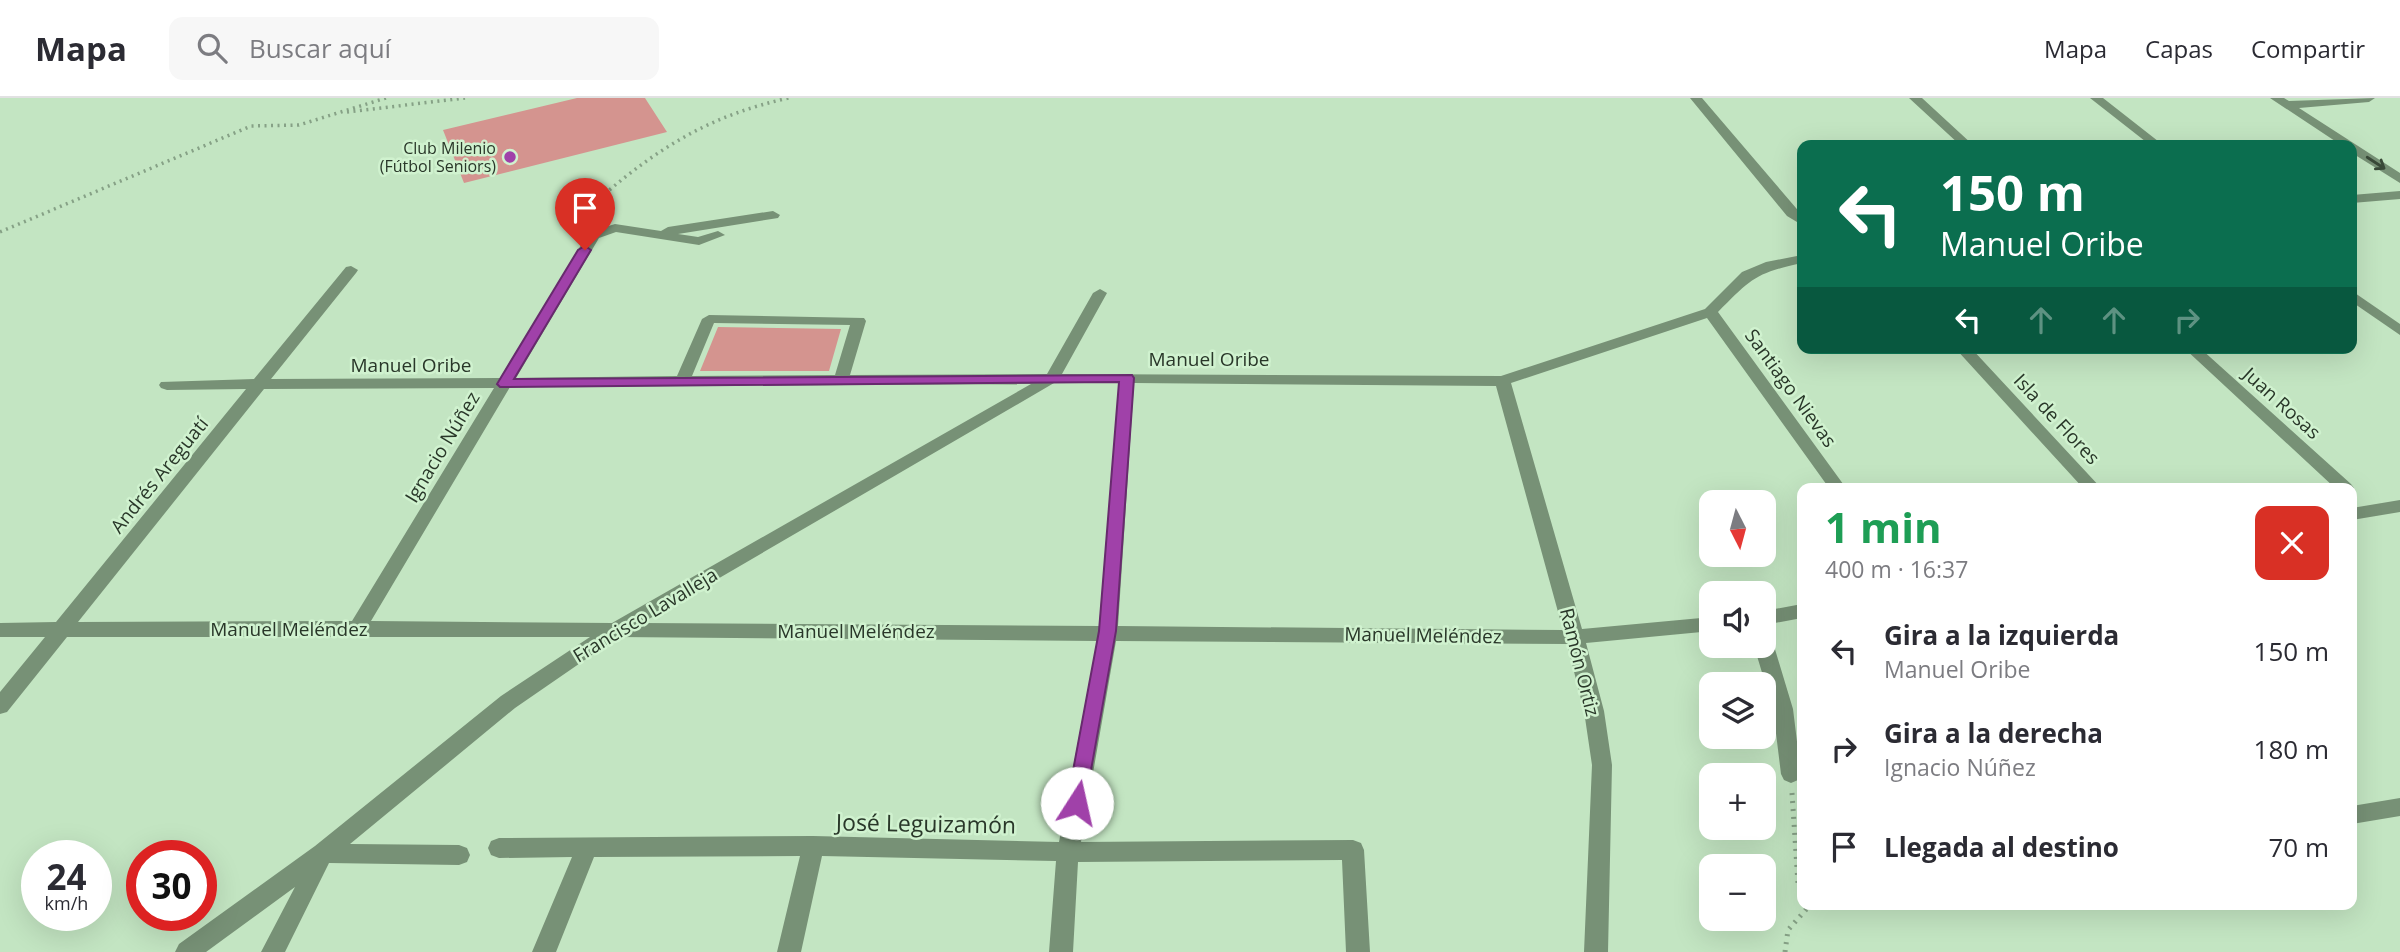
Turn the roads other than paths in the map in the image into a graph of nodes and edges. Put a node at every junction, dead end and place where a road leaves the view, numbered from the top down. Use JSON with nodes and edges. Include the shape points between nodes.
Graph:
{"nodes":[{"id":1,"x":1696,"y":98,"type":"edge"},
{"id":2,"x":1915,"y":98,"type":"edge"},
{"id":3,"x":2095,"y":98,"type":"edge"},
{"id":4,"x":2276,"y":98,"type":"edge"},
{"id":5,"x":2369,"y":98,"type":"edge"},
{"id":6,"x":2288,"y":105,"type":"junction"},
{"id":7,"x":1961,"y":140,"type":"edge"},
{"id":8,"x":2150,"y":140,"type":"edge"},
{"id":9,"x":2341,"y":140,"type":"edge"},
{"id":10,"x":2357,"y":151,"type":"edge"},
{"id":11,"x":2400,"y":179,"type":"edge"},
{"id":12,"x":2400,"y":194,"type":"edge"},
{"id":13,"x":2357,"y":198,"type":"edge"},
{"id":14,"x":773,"y":215,"type":"dead end"},
{"id":15,"x":1797,"y":217,"type":"edge"},
{"id":16,"x":657,"y":233,"type":"junction"},
{"id":17,"x":718,"y":235,"type":"dead end"},
{"id":18,"x":1797,"y":260,"type":"edge"},
{"id":19,"x":351,"y":270,"type":"dead end"},
{"id":20,"x":1100,"y":293,"type":"dead end"},
{"id":21,"x":2357,"y":299,"type":"edge"},
{"id":22,"x":1710,"y":312,"type":"junction"},
{"id":23,"x":2400,"y":331,"type":"edge"},
{"id":24,"x":1968,"y":354,"type":"edge"},
{"id":25,"x":2198,"y":354,"type":"edge"},
{"id":26,"x":1052,"y":378,"type":"junction"},
{"id":27,"x":1127,"y":378,"type":"junction"},
{"id":28,"x":841,"y":380,"type":"junction"},
{"id":29,"x":1502,"y":381,"type":"junction"},
{"id":30,"x":682,"y":382,"type":"junction"},
{"id":31,"x":259,"y":384,"type":"junction"},
{"id":32,"x":505,"y":384,"type":"junction"},
{"id":33,"x":167,"y":385,"type":"dead end"},
{"id":34,"x":1834,"y":483,"type":"edge"},
{"id":35,"x":2088,"y":483,"type":"edge"},
{"id":36,"x":2340,"y":483,"type":"edge"},
{"id":37,"x":2357,"y":499,"type":"edge"},
{"id":38,"x":2400,"y":506,"type":"edge"},
{"id":39,"x":2370,"y":511,"type":"junction"},
{"id":40,"x":2357,"y":513,"type":"edge"},
{"id":41,"x":1797,"y":612,"type":"edge"},
{"id":42,"x":1776,"y":616,"type":"edge"},
{"id":43,"x":1699,"y":625,"type":"edge"},
{"id":44,"x":356,"y":628,"type":"junction"},
{"id":45,"x":0,"y":630,"type":"edge"},
{"id":46,"x":60,"y":630,"type":"junction"},
{"id":47,"x":613,"y":631,"type":"junction"},
{"id":48,"x":1108,"y":631,"type":"junction"},
{"id":49,"x":1575,"y":637,"type":"junction"},
{"id":50,"x":1768,"y":658,"type":"edge"},
{"id":51,"x":0,"y":706,"type":"edge"},
{"id":52,"x":1791,"y":774,"type":"road end"},
{"id":53,"x":2400,"y":807,"type":"edge"},
{"id":54,"x":2357,"y":814,"type":"edge"},
{"id":55,"x":813,"y":846,"type":"junction"},
{"id":56,"x":499,"y":848,"type":"dead end"},
{"id":57,"x":586,"y":849,"type":"junction"},
{"id":58,"x":1068,"y":852,"type":"junction"},
{"id":59,"x":323,"y":853,"type":"junction"},
{"id":60,"x":458,"y":855,"type":"dead end"},
{"id":61,"x":187,"y":952,"type":"edge"},
{"id":62,"x":273,"y":952,"type":"edge"},
{"id":63,"x":544,"y":952,"type":"edge"},
{"id":64,"x":789,"y":952,"type":"edge"},
{"id":65,"x":1061,"y":952,"type":"edge"},
{"id":66,"x":1358,"y":952,"type":"edge"},
{"id":67,"x":1596,"y":952,"type":"edge"}],
"edges":[{"from":1,"to":15,"type":"street"},
{"from":2,"to":7,"type":"street"},
{"from":3,"to":8,"type":"street"},
{"from":4,"to":6,"type":"street"},
{"from":5,"to":6,"type":"street"},
{"from":6,"to":9,"type":"street"},
{"from":10,"to":11,"type":"street","one_way":true},
{"from":12,"to":13,"type":"street"},
{"from":14,"to":16,"type":"street"},
{"from":16,"to":17,"type":"street","via":[[699,241]]},
{"from":16,"to":32,"type":"street","name":"Ignacio Núñez","via":[[615,228],[594,235]]},
{"from":18,"to":22,"type":"street","name":"Manuel Oribe","via":[[1747,275]]},
{"from":19,"to":31,"type":"street","name":"Andrés Areguatí"},
{"from":20,"to":26,"type":"street"},
{"from":21,"to":23,"type":"street"},
{"from":22,"to":29,"type":"street","name":"Manuel Oribe"},
{"from":22,"to":34,"type":"street","name":"Santiago Nievas"},
{"from":24,"to":35,"type":"street","name":"Isla de Flores"},
{"from":25,"to":36,"type":"street","name":"Juan Rosas"},
{"from":26,"to":27,"type":"street","name":"Manuel Oribe"},
{"from":26,"to":28,"type":"street","name":"Manuel Oribe"},
{"from":26,"to":47,"type":"street","name":"Francisco Lavalleja"},
{"from":27,"to":29,"type":"street","name":"Manuel Oribe"},
{"from":27,"to":48,"type":"street"},
{"from":28,"to":30,"type":"street","name":"Manuel Oribe"},
{"from":28,"to":30,"type":"street","via":[[859,321],[709,319]]},
{"from":29,"to":49,"type":"street","name":"Ramón Ortiz"},
{"from":30,"to":32,"type":"street","name":"Manuel Oribe"},
{"from":31,"to":32,"type":"street","name":"Manuel Oribe"},
{"from":31,"to":33,"type":"street","name":"Manuel Oribe"},
{"from":31,"to":46,"type":"street","name":"Andrés Areguatí"},
{"from":32,"to":44,"type":"street","name":"Ignacio Núñez"},
{"from":37,"to":39,"type":"street"},
{"from":38,"to":39,"type":"street"},
{"from":39,"to":40,"type":"street"},
{"from":41,"to":42,"type":"street"},
{"from":43,"to":49,"type":"street","name":"Manuel Meléndez"},
{"from":44,"to":46,"type":"street","name":"Manuel Meléndez"},
{"from":44,"to":47,"type":"street","name":"Manuel Meléndez"},
{"from":45,"to":46,"type":"street","name":"Manuel Meléndez"},
{"from":46,"to":51,"type":"street","name":"Andrés Areguatí"},
{"from":47,"to":48,"type":"street","name":"Manuel Meléndez"},
{"from":47,"to":59,"type":"street","name":"Francisco Lavalleja","via":[[486,719]]},
{"from":48,"to":49,"type":"street","name":"Manuel Meléndez"},
{"from":48,"to":58,"type":"street"},
{"from":49,"to":67,"type":"street","name":"Ramón Ortiz","via":[[1602,765]]},
{"from":50,"to":52,"type":"street","via":[[1783,709]]},
{"from":53,"to":54,"type":"street"},
{"from":55,"to":57,"type":"street","name":"José Leguizamón"},
{"from":55,"to":58,"type":"street","name":"José Leguizamón"},
{"from":55,"to":64,"type":"street"},
{"from":56,"to":57,"type":"street","name":"José Leguizamón"},
{"from":57,"to":63,"type":"street"},
{"from":58,"to":65,"type":"street"},
{"from":58,"to":66,"type":"street","name":"José Leguizamón","via":[[1353,850]]},
{"from":59,"to":60,"type":"street"},
{"from":59,"to":61,"type":"street","name":"Francisco Lavalleja"},
{"from":59,"to":62,"type":"street"}]}
